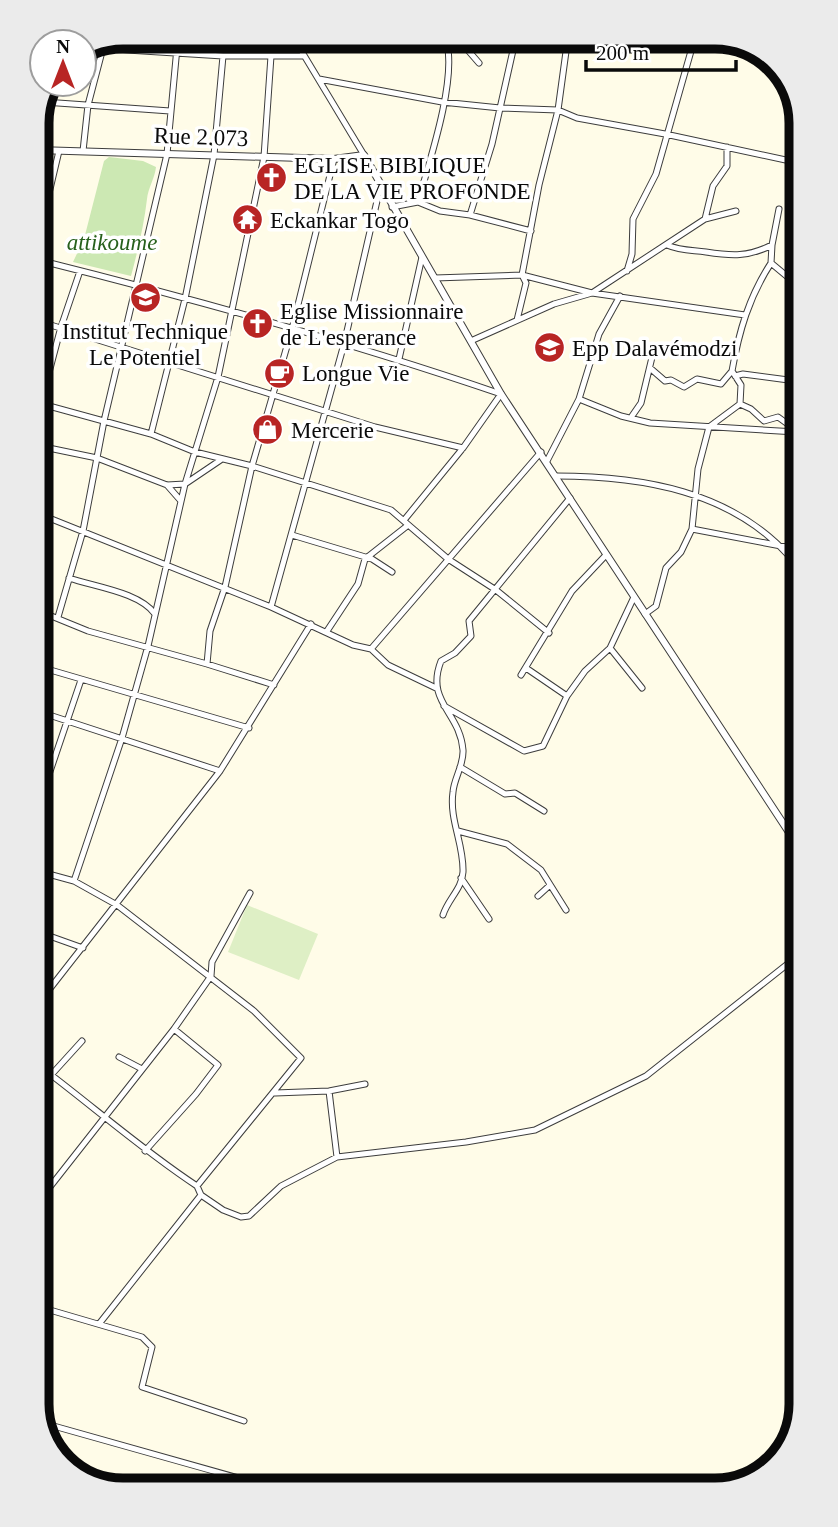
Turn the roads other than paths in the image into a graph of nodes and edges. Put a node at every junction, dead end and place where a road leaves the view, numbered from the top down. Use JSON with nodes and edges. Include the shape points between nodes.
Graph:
{"nodes":[{"id":1,"x":132,"y":49,"type":"edge"},
{"id":2,"x":176,"y":49,"type":"edge"},
{"id":3,"x":300,"y":49,"type":"edge"},
{"id":4,"x":448,"y":49,"type":"edge"},
{"id":5,"x":467,"y":49,"type":"edge"},
{"id":6,"x":513,"y":49,"type":"edge"},
{"id":7,"x":566,"y":49,"type":"edge"},
{"id":8,"x":691,"y":49,"type":"edge"},
{"id":9,"x":103,"y":52,"type":"edge"},
{"id":10,"x":175,"y":52,"type":"junction"},
{"id":11,"x":223,"y":56,"type":"junction"},
{"id":12,"x":271,"y":56,"type":"junction"},
{"id":13,"x":304,"y":56,"type":"junction"},
{"id":14,"x":478,"y":63,"type":"dead end"},
{"id":15,"x":319,"y":79,"type":"junction"},
{"id":16,"x":442,"y":102,"type":"junction"},
{"id":17,"x":53,"y":103,"type":"edge"},
{"id":18,"x":88,"y":105,"type":"junction"},
{"id":19,"x":500,"y":108,"type":"junction"},
{"id":20,"x":558,"y":110,"type":"junction"},
{"id":21,"x":170,"y":111,"type":"junction"},
{"id":22,"x":666,"y":134,"type":"junction"},
{"id":23,"x":727,"y":147,"type":"junction"},
{"id":24,"x":49,"y":151,"type":"edge"},
{"id":25,"x":59,"y":151,"type":"junction"},
{"id":26,"x":83,"y":151,"type":"junction"},
{"id":27,"x":167,"y":154,"type":"junction"},
{"id":28,"x":215,"y":155,"type":"junction"},
{"id":29,"x":364,"y":155,"type":"junction"},
{"id":30,"x":264,"y":156,"type":"junction"},
{"id":31,"x":334,"y":159,"type":"junction"},
{"id":32,"x":789,"y":161,"type":"edge"},
{"id":33,"x":380,"y":188,"type":"junction"},
{"id":34,"x":49,"y":191,"type":"edge"},
{"id":35,"x":418,"y":202,"type":"junction"},
{"id":36,"x":392,"y":207,"type":"junction"},
{"id":37,"x":779,"y":209,"type":"dead end"},
{"id":38,"x":736,"y":211,"type":"dead end"},
{"id":39,"x":470,"y":215,"type":"junction"},
{"id":40,"x":705,"y":219,"type":"junction"},
{"id":41,"x":531,"y":231,"type":"junction"},
{"id":42,"x":667,"y":245,"type":"junction"},
{"id":43,"x":772,"y":245,"type":"junction"},
{"id":44,"x":422,"y":257,"type":"junction"},
{"id":45,"x":49,"y":263,"type":"edge"},
{"id":46,"x":771,"y":263,"type":"junction"},
{"id":47,"x":80,"y":271,"type":"junction"},
{"id":48,"x":627,"y":272,"type":"junction"},
{"id":49,"x":522,"y":275,"type":"junction"},
{"id":50,"x":789,"y":277,"type":"edge"},
{"id":51,"x":435,"y":278,"type":"junction"},
{"id":52,"x":138,"y":285,"type":"junction"},
{"id":53,"x":592,"y":293,"type":"junction"},
{"id":54,"x":620,"y":296,"type":"junction"},
{"id":55,"x":185,"y":299,"type":"junction"},
{"id":56,"x":229,"y":311,"type":"junction"},
{"id":57,"x":745,"y":315,"type":"junction"},
{"id":58,"x":517,"y":320,"type":"junction"},
{"id":59,"x":49,"y":324,"type":"edge"},
{"id":60,"x":61,"y":327,"type":"junction"},
{"id":61,"x":292,"y":329,"type":"junction"},
{"id":62,"x":473,"y":340,"type":"junction"},
{"id":63,"x":344,"y":344,"type":"junction"},
{"id":64,"x":121,"y":347,"type":"junction"},
{"id":65,"x":654,"y":349,"type":"dead end"},
{"id":66,"x":399,"y":359,"type":"junction"},
{"id":67,"x":168,"y":362,"type":"junction"},
{"id":68,"x":49,"y":368,"type":"edge"},
{"id":69,"x":650,"y":369,"type":"junction"},
{"id":70,"x":734,"y":374,"type":"junction"},
{"id":71,"x":218,"y":377,"type":"junction"},
{"id":72,"x":789,"y":380,"type":"edge"},
{"id":73,"x":272,"y":394,"type":"junction"},
{"id":74,"x":501,"y":394,"type":"junction"},
{"id":75,"x":579,"y":399,"type":"junction"},
{"id":76,"x":740,"y":404,"type":"junction"},
{"id":77,"x":49,"y":406,"type":"edge"},
{"id":78,"x":325,"y":409,"type":"junction"},
{"id":79,"x":632,"y":416,"type":"junction"},
{"id":80,"x":104,"y":421,"type":"junction"},
{"id":81,"x":789,"y":426,"type":"edge"},
{"id":82,"x":709,"y":427,"type":"junction"},
{"id":83,"x":789,"y":431,"type":"edge"},
{"id":84,"x":152,"y":434,"type":"junction"},
{"id":85,"x":49,"y":448,"type":"edge"},
{"id":86,"x":463,"y":448,"type":"junction"},
{"id":87,"x":195,"y":452,"type":"junction"},
{"id":88,"x":541,"y":453,"type":"junction"},
{"id":89,"x":97,"y":458,"type":"junction"},
{"id":90,"x":222,"y":459,"type":"junction"},
{"id":91,"x":547,"y":461,"type":"junction"},
{"id":92,"x":252,"y":466,"type":"junction"},
{"id":93,"x":556,"y":476,"type":"junction"},
{"id":94,"x":305,"y":481,"type":"junction"},
{"id":95,"x":186,"y":484,"type":"junction"},
{"id":96,"x":167,"y":485,"type":"junction"},
{"id":97,"x":694,"y":493,"type":"junction"},
{"id":98,"x":570,"y":498,"type":"junction"},
{"id":99,"x":181,"y":501,"type":"junction"},
{"id":100,"x":49,"y":518,"type":"edge"},
{"id":101,"x":406,"y":523,"type":"junction"},
{"id":102,"x":692,"y":529,"type":"junction"},
{"id":103,"x":83,"y":531,"type":"junction"},
{"id":104,"x":292,"y":535,"type":"junction"},
{"id":105,"x":781,"y":547,"type":"junction"},
{"id":106,"x":789,"y":548,"type":"edge"},
{"id":107,"x":606,"y":555,"type":"junction"},
{"id":108,"x":789,"y":556,"type":"edge"},
{"id":109,"x":365,"y":559,"type":"junction"},
{"id":110,"x":448,"y":559,"type":"junction"},
{"id":111,"x":167,"y":563,"type":"junction"},
{"id":112,"x":392,"y":572,"type":"dead end"},
{"id":113,"x":69,"y":578,"type":"junction"},
{"id":114,"x":225,"y":587,"type":"junction"},
{"id":115,"x":496,"y":590,"type":"junction"},
{"id":116,"x":634,"y":597,"type":"junction"},
{"id":117,"x":271,"y":607,"type":"junction"},
{"id":118,"x":155,"y":614,"type":"junction"},
{"id":119,"x":645,"y":614,"type":"junction"},
{"id":120,"x":49,"y":615,"type":"edge"},
{"id":121,"x":58,"y":617,"type":"junction"},
{"id":122,"x":311,"y":624,"type":"junction"},
{"id":123,"x":327,"y":631,"type":"junction"},
{"id":124,"x":549,"y":633,"type":"junction"},
{"id":125,"x":148,"y":646,"type":"junction"},
{"id":126,"x":610,"y":648,"type":"junction"},
{"id":127,"x":371,"y":649,"type":"junction"},
{"id":128,"x":207,"y":664,"type":"junction"},
{"id":129,"x":526,"y":668,"type":"junction"},
{"id":130,"x":49,"y":670,"type":"edge"},
{"id":131,"x":521,"y":675,"type":"dead end"},
{"id":132,"x":81,"y":680,"type":"junction"},
{"id":133,"x":274,"y":685,"type":"junction"},
{"id":134,"x":436,"y":688,"type":"junction"},
{"id":135,"x":642,"y":688,"type":"dead end"},
{"id":136,"x":134,"y":692,"type":"junction"},
{"id":137,"x":567,"y":696,"type":"junction"},
{"id":138,"x":444,"y":706,"type":"junction"},
{"id":139,"x":49,"y":716,"type":"edge"},
{"id":140,"x":67,"y":723,"type":"junction"},
{"id":141,"x":249,"y":728,"type":"junction"},
{"id":142,"x":122,"y":738,"type":"junction"},
{"id":143,"x":460,"y":767,"type":"junction"},
{"id":144,"x":220,"y":771,"type":"junction"},
{"id":145,"x":49,"y":775,"type":"edge"},
{"id":146,"x":544,"y":811,"type":"dead end"},
{"id":147,"x":458,"y":831,"type":"junction"},
{"id":148,"x":789,"y":832,"type":"edge"},
{"id":149,"x":49,"y":874,"type":"edge"},
{"id":150,"x":461,"y":878,"type":"junction"},
{"id":151,"x":74,"y":881,"type":"junction"},
{"id":152,"x":549,"y":886,"type":"junction"},
{"id":153,"x":250,"y":893,"type":"dead end"},
{"id":154,"x":538,"y":896,"type":"dead end"},
{"id":155,"x":117,"y":905,"type":"junction"},
{"id":156,"x":566,"y":910,"type":"dead end"},
{"id":157,"x":443,"y":915,"type":"dead end"},
{"id":158,"x":489,"y":919,"type":"dead end"},
{"id":159,"x":49,"y":936,"type":"edge"},
{"id":160,"x":83,"y":948,"type":"junction"},
{"id":161,"x":789,"y":963,"type":"edge"},
{"id":162,"x":211,"y":976,"type":"junction"},
{"id":163,"x":49,"y":990,"type":"edge"},
{"id":164,"x":174,"y":1029,"type":"junction"},
{"id":165,"x":82,"y":1041,"type":"dead end"},
{"id":166,"x":119,"y":1057,"type":"dead end"},
{"id":167,"x":142,"y":1069,"type":"junction"},
{"id":168,"x":49,"y":1074,"type":"joint"},
{"id":169,"x":365,"y":1084,"type":"dead end"},
{"id":170,"x":328,"y":1091,"type":"junction"},
{"id":171,"x":275,"y":1093,"type":"junction"},
{"id":172,"x":103,"y":1116,"type":"junction"},
{"id":173,"x":145,"y":1152,"type":"junction"},
{"id":174,"x":337,"y":1157,"type":"junction"},
{"id":175,"x":197,"y":1186,"type":"junction"},
{"id":176,"x":49,"y":1188,"type":"edge"},
{"id":177,"x":201,"y":1195,"type":"junction"},
{"id":178,"x":49,"y":1310,"type":"edge"},
{"id":179,"x":99,"y":1324,"type":"junction"},
{"id":180,"x":244,"y":1422,"type":"dead end"},
{"id":181,"x":53,"y":1426,"type":"edge"},
{"id":182,"x":238,"y":1478,"type":"edge"}],
"edges":[{"from":1,"to":10,"type":"street"},
{"from":2,"to":10,"type":"street"},
{"from":3,"to":13,"type":"street"},
{"from":4,"to":16,"type":"street"},
{"from":5,"to":14,"type":"street"},
{"from":6,"to":19,"type":"street"},
{"from":7,"to":20,"type":"street"},
{"from":8,"to":22,"type":"street"},
{"from":9,"to":18,"type":"street"},
{"from":10,"to":11,"type":"street"},
{"from":10,"to":21,"type":"street"},
{"from":11,"to":12,"type":"street"},
{"from":11,"to":28,"type":"street"},
{"from":12,"to":13,"type":"street"},
{"from":12,"to":30,"type":"street"},
{"from":13,"to":15,"type":"street"},
{"from":15,"to":16,"type":"street"},
{"from":15,"to":29,"type":"street"},
{"from":16,"to":19,"type":"street"},
{"from":16,"to":35,"type":"street"},
{"from":17,"to":18,"type":"street"},
{"from":18,"to":21,"type":"street"},
{"from":18,"to":26,"type":"street"},
{"from":19,"to":20,"type":"street"},
{"from":19,"to":39,"type":"street"},
{"from":20,"to":22,"type":"street","via":[[577,118]]},
{"from":20,"to":41,"type":"street"},
{"from":21,"to":27,"type":"street"},
{"from":22,"to":23,"type":"street"},
{"from":22,"to":48,"type":"street","via":[[656,174],[633,219]]},
{"from":23,"to":32,"type":"street"},
{"from":23,"to":40,"type":"street","via":[[727,166],[713,186]]},
{"from":24,"to":25,"type":"street","name":"Rue 2.073"},
{"from":25,"to":26,"type":"street","name":"Rue 2.073"},
{"from":25,"to":34,"type":"street"},
{"from":26,"to":27,"type":"street","name":"Rue 2.073"},
{"from":27,"to":28,"type":"street","name":"Rue 2.073"},
{"from":27,"to":52,"type":"street"},
{"from":28,"to":30,"type":"street","name":"Rue 2.073"},
{"from":28,"to":55,"type":"street"},
{"from":29,"to":31,"type":"street","name":"Rue 2.073"},
{"from":29,"to":33,"type":"street"},
{"from":30,"to":31,"type":"street","name":"Rue 2.073"},
{"from":30,"to":56,"type":"street"},
{"from":31,"to":61,"type":"street"},
{"from":33,"to":36,"type":"street"},
{"from":33,"to":63,"type":"street"},
{"from":35,"to":36,"type":"street"},
{"from":35,"to":39,"type":"street"},
{"from":36,"to":44,"type":"street"},
{"from":37,"to":43,"type":"street"},
{"from":38,"to":40,"type":"street"},
{"from":39,"to":41,"type":"street"},
{"from":40,"to":42,"type":"street"},
{"from":41,"to":49,"type":"street"},
{"from":42,"to":43,"type":"street","via":[[723,256],[753,255]]},
{"from":42,"to":48,"type":"street"},
{"from":43,"to":46,"type":"street"},
{"from":44,"to":51,"type":"street"},
{"from":44,"to":66,"type":"street"},
{"from":45,"to":47,"type":"street"},
{"from":46,"to":50,"type":"street"},
{"from":46,"to":57,"type":"street"},
{"from":47,"to":52,"type":"street"},
{"from":47,"to":60,"type":"street"},
{"from":48,"to":53,"type":"street"},
{"from":49,"to":51,"type":"street"},
{"from":49,"to":53,"type":"street"},
{"from":49,"to":58,"type":"street","via":[[526,283]]},
{"from":51,"to":62,"type":"street"},
{"from":52,"to":55,"type":"street"},
{"from":52,"to":64,"type":"street"},
{"from":53,"to":54,"type":"street"},
{"from":53,"to":58,"type":"street"},
{"from":54,"to":57,"type":"street"},
{"from":54,"to":75,"type":"street","via":[[599,334]]},
{"from":55,"to":56,"type":"street"},
{"from":55,"to":67,"type":"street"},
{"from":56,"to":61,"type":"street"},
{"from":56,"to":71,"type":"street"},
{"from":57,"to":70,"type":"street"},
{"from":58,"to":62,"type":"street"},
{"from":59,"to":60,"type":"street"},
{"from":60,"to":64,"type":"street"},
{"from":60,"to":68,"type":"street"},
{"from":61,"to":63,"type":"street"},
{"from":61,"to":73,"type":"street"},
{"from":62,"to":74,"type":"street"},
{"from":63,"to":66,"type":"street"},
{"from":63,"to":78,"type":"street"},
{"from":64,"to":67,"type":"street"},
{"from":64,"to":80,"type":"street"},
{"from":65,"to":69,"type":"street"},
{"from":66,"to":74,"type":"street"},
{"from":67,"to":71,"type":"street"},
{"from":67,"to":84,"type":"street"},
{"from":69,"to":70,"type":"street","via":[[684,387],[697,379],[721,384]]},
{"from":69,"to":79,"type":"street","via":[[641,403]]},
{"from":70,"to":72,"type":"street"},
{"from":70,"to":76,"type":"street","via":[[741,385]]},
{"from":71,"to":73,"type":"street"},
{"from":71,"to":87,"type":"street"},
{"from":73,"to":78,"type":"street"},
{"from":73,"to":92,"type":"street"},
{"from":74,"to":86,"type":"street"},
{"from":74,"to":88,"type":"street"},
{"from":75,"to":79,"type":"street"},
{"from":75,"to":91,"type":"street"},
{"from":76,"to":81,"type":"street","via":[[764,421],[778,417]]},
{"from":76,"to":82,"type":"street"},
{"from":77,"to":80,"type":"street"},
{"from":78,"to":86,"type":"street","via":[[375,427]]},
{"from":78,"to":94,"type":"street"},
{"from":79,"to":82,"type":"street","via":[[650,423]]},
{"from":80,"to":84,"type":"street"},
{"from":80,"to":89,"type":"street"},
{"from":82,"to":83,"type":"street"},
{"from":82,"to":97,"type":"street"},
{"from":84,"to":87,"type":"street"},
{"from":85,"to":89,"type":"street"},
{"from":86,"to":101,"type":"street"},
{"from":87,"to":90,"type":"street"},
{"from":87,"to":95,"type":"street"},
{"from":88,"to":91,"type":"street"},
{"from":88,"to":110,"type":"street"},
{"from":89,"to":96,"type":"street"},
{"from":89,"to":103,"type":"street"},
{"from":90,"to":92,"type":"street"},
{"from":90,"to":95,"type":"street"},
{"from":91,"to":93,"type":"street"},
{"from":92,"to":94,"type":"street"},
{"from":92,"to":114,"type":"street"},
{"from":93,"to":97,"type":"street","via":[[641,481]]},
{"from":93,"to":98,"type":"street"},
{"from":94,"to":101,"type":"street","via":[[317,489],[391,510]]},
{"from":94,"to":104,"type":"street"},
{"from":95,"to":96,"type":"street"},
{"from":95,"to":99,"type":"street"},
{"from":96,"to":99,"type":"street"},
{"from":97,"to":102,"type":"street"},
{"from":97,"to":105,"type":"street","via":[[735,512]]},
{"from":98,"to":107,"type":"street"},
{"from":98,"to":115,"type":"street"},
{"from":99,"to":111,"type":"street"},
{"from":100,"to":103,"type":"street"},
{"from":101,"to":109,"type":"street"},
{"from":101,"to":110,"type":"street"},
{"from":102,"to":105,"type":"street"},
{"from":102,"to":119,"type":"street","via":[[681,552],[666,568],[656,606]]},
{"from":103,"to":111,"type":"street"},
{"from":103,"to":113,"type":"street"},
{"from":104,"to":109,"type":"street"},
{"from":104,"to":117,"type":"street"},
{"from":105,"to":106,"type":"street"},
{"from":105,"to":108,"type":"street"},
{"from":107,"to":116,"type":"street"},
{"from":107,"to":124,"type":"street","via":[[572,591]]},
{"from":109,"to":112,"type":"street"},
{"from":109,"to":123,"type":"street","via":[[358,584]]},
{"from":110,"to":115,"type":"street"},
{"from":110,"to":127,"type":"street"},
{"from":111,"to":114,"type":"street"},
{"from":111,"to":118,"type":"street"},
{"from":113,"to":118,"type":"street","via":[[128,596]]},
{"from":113,"to":121,"type":"street"},
{"from":114,"to":117,"type":"street"},
{"from":114,"to":128,"type":"street","via":[[211,631]]},
{"from":115,"to":124,"type":"street"},
{"from":115,"to":134,"type":"street","via":[[469,621],[471,636],[441,661]]},
{"from":116,"to":119,"type":"street"},
{"from":116,"to":126,"type":"street"},
{"from":117,"to":122,"type":"street"},
{"from":118,"to":125,"type":"street"},
{"from":119,"to":148,"type":"street"},
{"from":120,"to":121,"type":"street"},
{"from":121,"to":125,"type":"street","via":[[88,631]]},
{"from":122,"to":123,"type":"street"},
{"from":122,"to":133,"type":"street"},
{"from":123,"to":127,"type":"street"},
{"from":124,"to":129,"type":"street"},
{"from":125,"to":128,"type":"street"},
{"from":125,"to":136,"type":"street"},
{"from":126,"to":135,"type":"street"},
{"from":126,"to":137,"type":"street"},
{"from":127,"to":134,"type":"street","via":[[388,664]]},
{"from":128,"to":133,"type":"street"},
{"from":129,"to":131,"type":"street"},
{"from":129,"to":137,"type":"street"},
{"from":130,"to":132,"type":"street"},
{"from":132,"to":136,"type":"street"},
{"from":132,"to":140,"type":"street"},
{"from":133,"to":141,"type":"street"},
{"from":134,"to":138,"type":"street"},
{"from":136,"to":141,"type":"street"},
{"from":136,"to":142,"type":"street"},
{"from":137,"to":138,"type":"street","via":[[543,746],[524,751]]},
{"from":138,"to":143,"type":"street","via":[[461,738]]},
{"from":139,"to":140,"type":"street"},
{"from":140,"to":142,"type":"street"},
{"from":140,"to":145,"type":"street"},
{"from":141,"to":144,"type":"street"},
{"from":142,"to":144,"type":"street"},
{"from":142,"to":151,"type":"street"},
{"from":143,"to":146,"type":"street"},
{"from":143,"to":147,"type":"street","via":[[452,816]]},
{"from":144,"to":155,"type":"street"},
{"from":147,"to":150,"type":"street"},
{"from":147,"to":152,"type":"street","via":[[507,844],[541,870]]},
{"from":149,"to":151,"type":"street"},
{"from":150,"to":157,"type":"street"},
{"from":150,"to":158,"type":"street"},
{"from":151,"to":155,"type":"street"},
{"from":152,"to":154,"type":"street"},
{"from":152,"to":156,"type":"street"},
{"from":153,"to":162,"type":"street","via":[[212,962]]},
{"from":155,"to":160,"type":"street"},
{"from":155,"to":162,"type":"street"},
{"from":159,"to":160,"type":"street"},
{"from":160,"to":163,"type":"street"},
{"from":161,"to":174,"type":"street","via":[[646,1076],[535,1129]]},
{"from":162,"to":164,"type":"street"},
{"from":162,"to":171,"type":"street","via":[[301,1058]]},
{"from":164,"to":167,"type":"street"},
{"from":164,"to":173,"type":"street","via":[[218,1065]]},
{"from":165,"to":168,"type":"street"},
{"from":166,"to":167,"type":"street"},
{"from":167,"to":172,"type":"street"},
{"from":168,"to":172,"type":"street"},
{"from":169,"to":170,"type":"street"},
{"from":170,"to":171,"type":"street"},
{"from":170,"to":174,"type":"street"},
{"from":171,"to":175,"type":"street"},
{"from":172,"to":173,"type":"street"},
{"from":172,"to":176,"type":"street"},
{"from":173,"to":175,"type":"street"},
{"from":174,"to":177,"type":"street","via":[[281,1186],[249,1216],[223,1210]]},
{"from":175,"to":177,"type":"street"},
{"from":177,"to":179,"type":"street"},
{"from":178,"to":179,"type":"street"},
{"from":179,"to":180,"type":"street","via":[[150,1343],[142,1387]]},
{"from":181,"to":182,"type":"street"}]}
